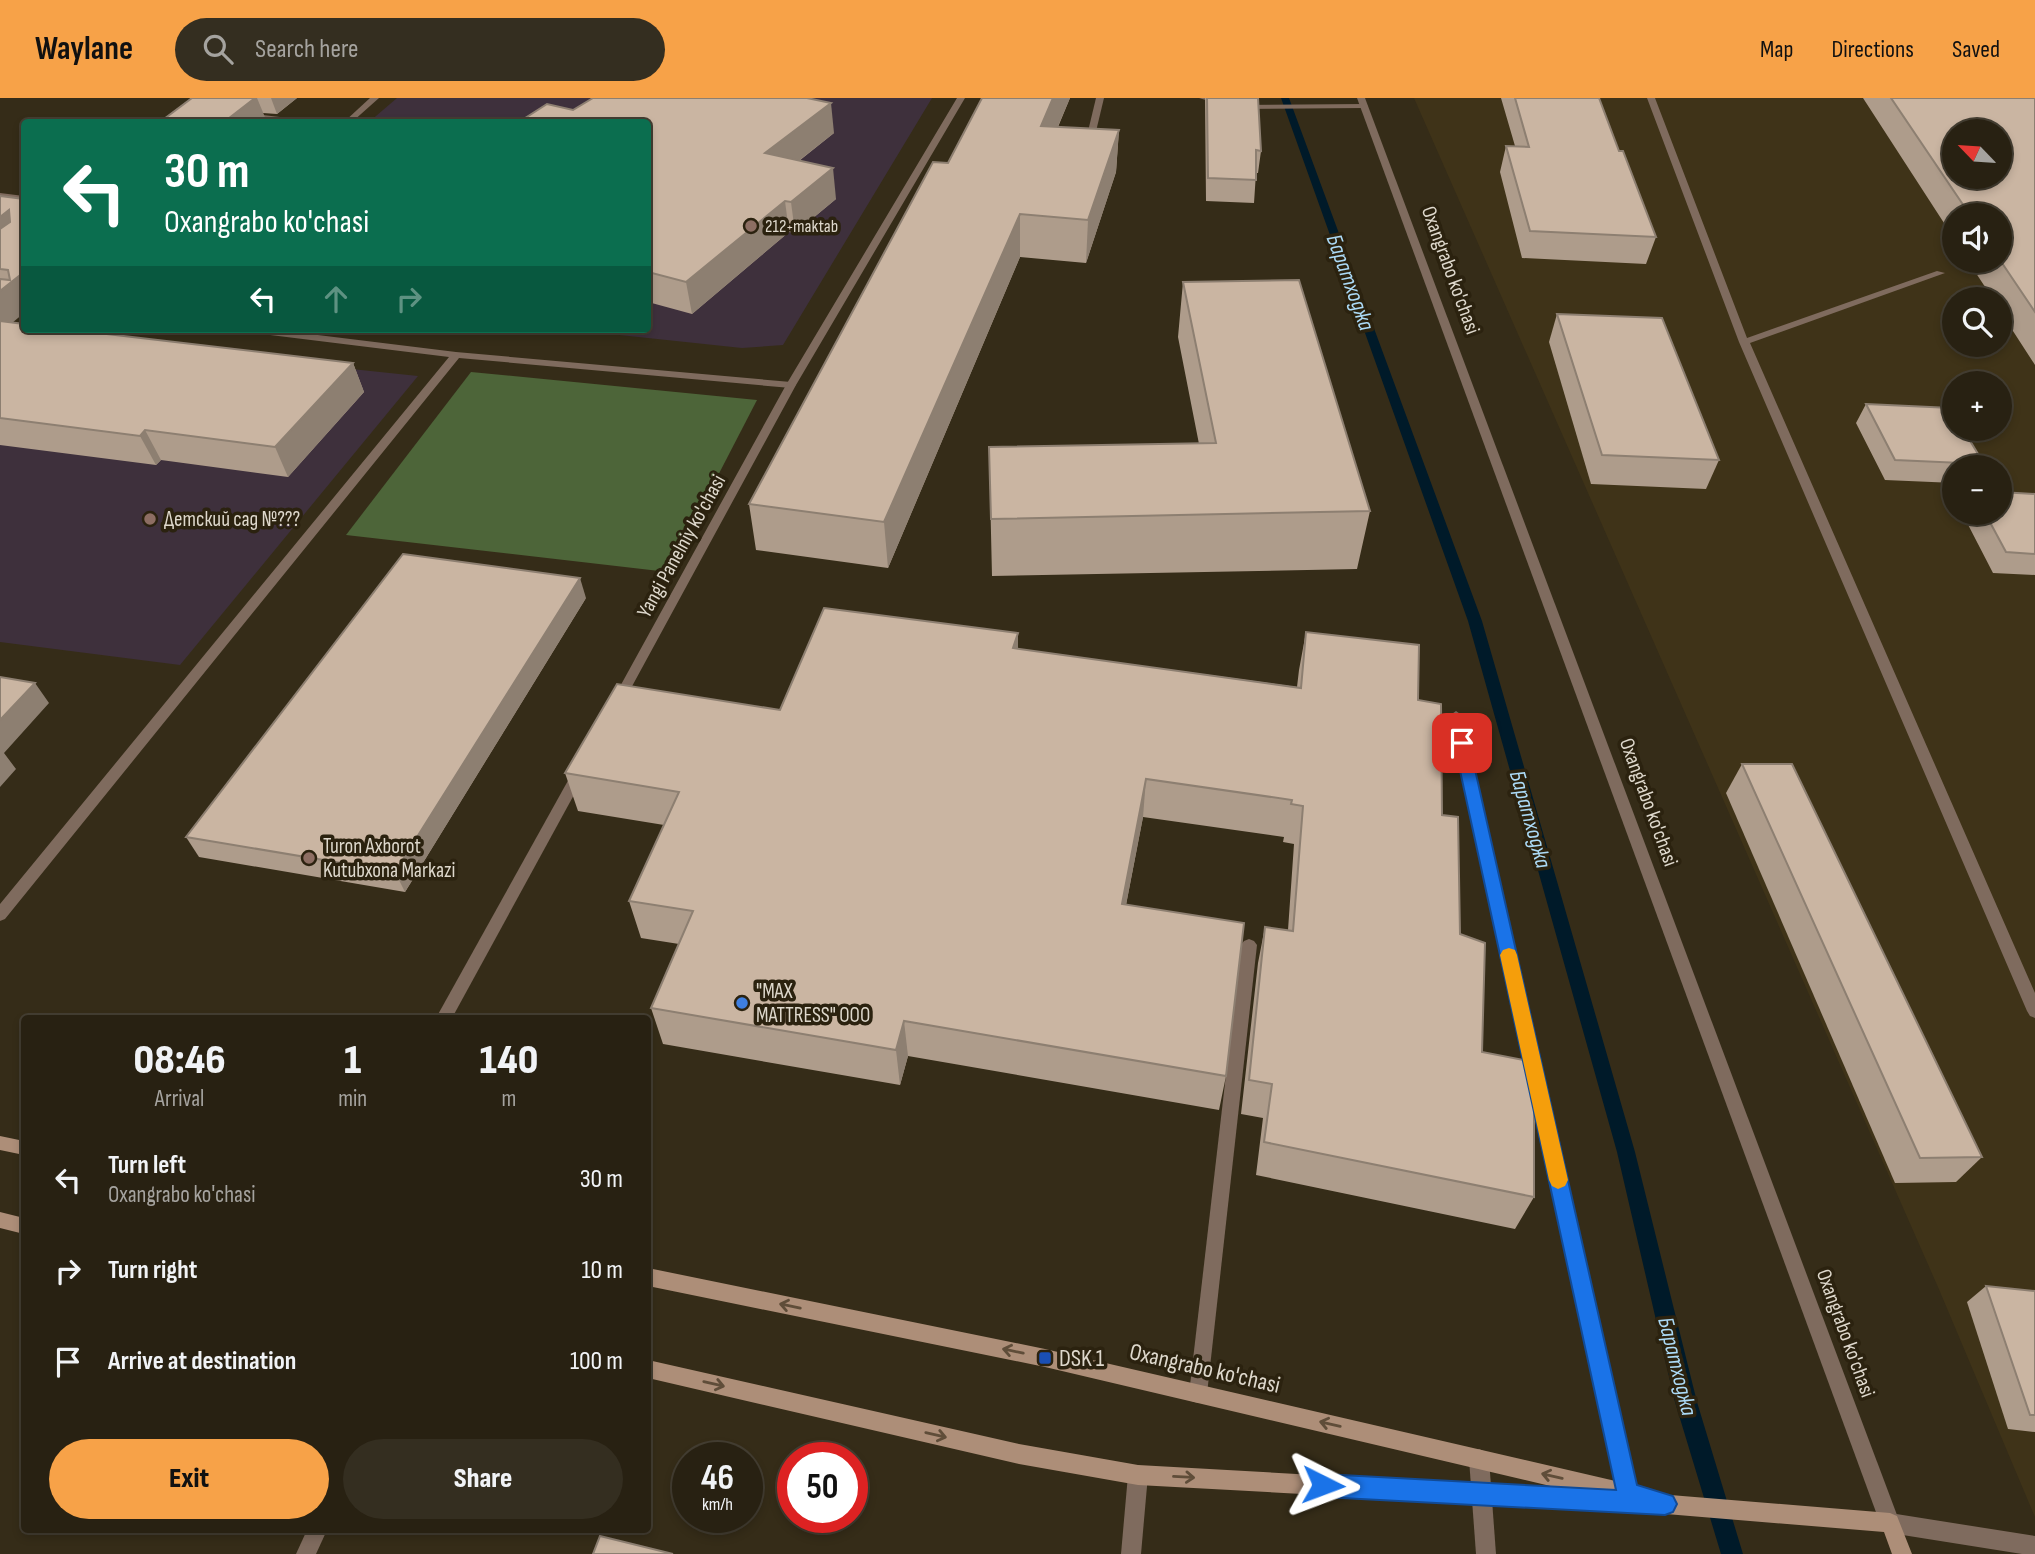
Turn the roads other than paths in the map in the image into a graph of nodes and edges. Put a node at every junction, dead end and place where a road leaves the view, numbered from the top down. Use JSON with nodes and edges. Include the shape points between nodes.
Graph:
{"nodes":[{"id":1,"x":375,"y":98,"type":"edge"},
{"id":2,"x":961,"y":98,"type":"edge"},
{"id":3,"x":1100,"y":98,"type":"edge"},
{"id":4,"x":1203,"y":98,"type":"edge"},
{"id":5,"x":1651,"y":98,"type":"edge"},
{"id":6,"x":1363,"y":102,"type":"edge"},
{"id":7,"x":241,"y":115,"type":"edge"},
{"id":8,"x":277,"y":119,"type":"edge"},
{"id":9,"x":351,"y":119,"type":"edge"},
{"id":10,"x":1087,"y":151,"type":"edge"},
{"id":11,"x":0,"y":196,"type":"edge"},
{"id":12,"x":21,"y":198,"type":"edge"},
{"id":13,"x":1940,"y":272,"type":"dead end"},
{"id":14,"x":277,"y":333,"type":"edge"},
{"id":15,"x":1744,"y":342,"type":"junction"},
{"id":16,"x":456,"y":355,"type":"junction"},
{"id":17,"x":791,"y":384,"type":"junction"},
{"id":18,"x":611,"y":714,"type":"edge"},
{"id":19,"x":1456,"y":716,"type":"dead end"},
{"id":20,"x":584,"y":762,"type":"edge"},
{"id":21,"x":0,"y":915,"type":"edge"},
{"id":22,"x":1249,"y":945,"type":"dead end"},
{"id":23,"x":2035,"y":1011,"type":"edge"},
{"id":24,"x":446,"y":1015,"type":"edge"},
{"id":25,"x":0,"y":1143,"type":"edge"},
{"id":26,"x":21,"y":1147,"type":"edge"},
{"id":27,"x":0,"y":1220,"type":"edge"},
{"id":28,"x":21,"y":1225,"type":"edge"},
{"id":29,"x":651,"y":1278,"type":"edge"},
{"id":30,"x":651,"y":1369,"type":"edge"},
{"id":31,"x":1198,"y":1394,"type":"junction"},
{"id":32,"x":1479,"y":1459,"type":"junction"},
{"id":33,"x":1138,"y":1475,"type":"junction"},
{"id":34,"x":1481,"y":1494,"type":"junction"},
{"id":35,"x":1628,"y":1494,"type":"junction"},
{"id":36,"x":1665,"y":1504,"type":"junction"},
{"id":37,"x":1890,"y":1523,"type":"junction"},
{"id":38,"x":316,"y":1533,"type":"edge"},
{"id":39,"x":2035,"y":1546,"type":"edge"},
{"id":40,"x":306,"y":1554,"type":"edge"},
{"id":41,"x":1131,"y":1554,"type":"edge"},
{"id":42,"x":1486,"y":1554,"type":"edge"},
{"id":43,"x":1902,"y":1554,"type":"edge"}],
"edges":[{"from":1,"to":9,"type":"street"},
{"from":2,"to":17,"type":"street","name":"Yangi Panelniy ko'chasi"},
{"from":3,"to":10,"type":"street"},
{"from":4,"to":6,"type":"street","via":[[1235,107]]},
{"from":5,"to":15,"type":"street"},
{"from":6,"to":37,"type":"street","name":"Oxangrabo ko'chasi"},
{"from":7,"to":8,"type":"street"},
{"from":11,"to":12,"type":"street"},
{"from":13,"to":15,"type":"street"},
{"from":14,"to":16,"type":"street"},
{"from":15,"to":23,"type":"street"},
{"from":16,"to":17,"type":"street"},
{"from":16,"to":21,"type":"street"},
{"from":17,"to":18,"type":"street","name":"Yangi Panelniy ko'chasi"},
{"from":19,"to":35,"type":"street"},
{"from":20,"to":24,"type":"street"},
{"from":22,"to":31,"type":"street"},
{"from":25,"to":26,"type":"main road"},
{"from":27,"to":28,"type":"main road"},
{"from":31,"to":29,"type":"main road","name":"Oxangrabo ko'chasi","one_way":true,"via":[[1032,1355]]},
{"from":30,"to":33,"type":"main road","name":"Oxangrabo ko'chasi","one_way":true,"via":[[1019,1454]]},
{"from":32,"to":31,"type":"main road","name":"Oxangrabo ko'chasi","one_way":true},
{"from":32,"to":34,"type":"street"},
{"from":35,"to":32,"type":"main road","name":"Oxangrabo ko'chasi","one_way":true},
{"from":33,"to":34,"type":"main road","name":"Oxangrabo ko'chasi","one_way":true},
{"from":33,"to":41,"type":"street"},
{"from":34,"to":36,"type":"main road","name":"Oxangrabo ko'chasi"},
{"from":34,"to":42,"type":"street"},
{"from":35,"to":36,"type":"main road","name":"Oxangrabo ko'chasi"},
{"from":36,"to":37,"type":"main road","name":"Oxangrabo ko'chasi"},
{"from":37,"to":39,"type":"street"},
{"from":37,"to":43,"type":"main road","name":"Oxangrabo ko'chasi"},
{"from":38,"to":40,"type":"street"}]}
